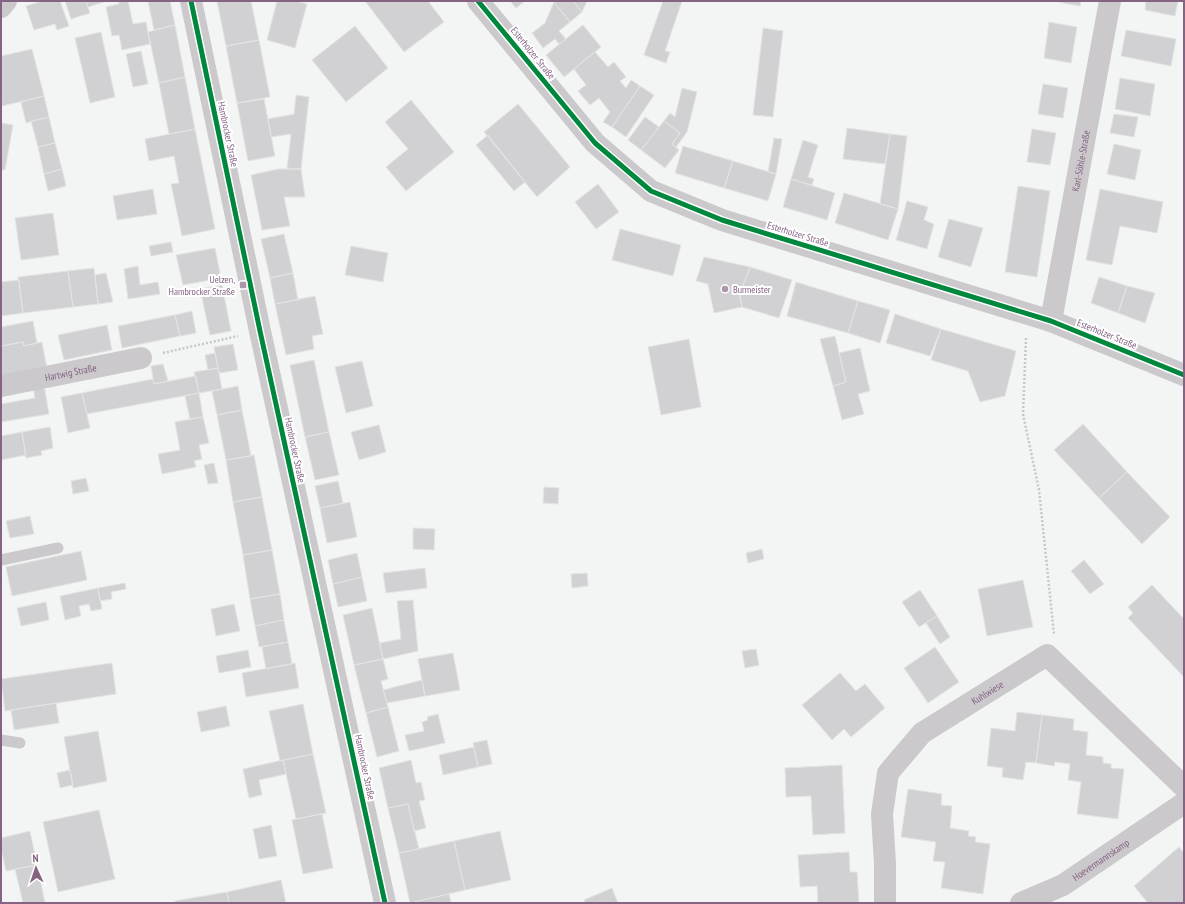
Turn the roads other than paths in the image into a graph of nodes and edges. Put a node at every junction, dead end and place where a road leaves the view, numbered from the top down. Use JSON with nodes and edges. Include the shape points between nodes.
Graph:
{"nodes":[{"id":1,"x":6,"y":1,"type":"edge"},
{"id":2,"x":191,"y":1,"type":"edge"},
{"id":3,"x":478,"y":1,"type":"edge"},
{"id":4,"x":1110,"y":1,"type":"edge"},
{"id":5,"x":1,"y":6,"type":"edge"},
{"id":6,"x":1051,"y":321,"type":"junction"},
{"id":7,"x":141,"y":358,"type":"road end"},
{"id":8,"x":1184,"y":375,"type":"edge"},
{"id":9,"x":1,"y":386,"type":"edge"},
{"id":10,"x":58,"y":548,"type":"dead end"},
{"id":11,"x":1,"y":560,"type":"edge"},
{"id":12,"x":1,"y":740,"type":"edge"},
{"id":13,"x":20,"y":743,"type":"dead end"},
{"id":14,"x":1184,"y":787,"type":"edge"},
{"id":15,"x":1182,"y":810,"type":"edge"},
{"id":16,"x":385,"y":903,"type":"edge"},
{"id":17,"x":885,"y":903,"type":"edge"},
{"id":18,"x":1021,"y":903,"type":"edge"}],
"edges":[{"from":1,"to":5,"type":"street"},
{"from":2,"to":16,"type":"street","name":"Hambrocker Straße"},
{"from":3,"to":6,"type":"street","name":"Esterholzer Straße","via":[[595,143],[651,191],[722,220]]},
{"from":4,"to":6,"type":"street","name":"Karl-Söhle-Straße"},
{"from":6,"to":8,"type":"street","name":"Esterholzer Straße"},
{"from":7,"to":9,"type":"street","name":"Hartwig Straße"},
{"from":10,"to":11,"type":"lane"},
{"from":12,"to":13,"type":"lane"},
{"from":14,"to":17,"type":"street","name":"Kuhlwiese","via":[[1047,656],[922,733],[888,773],[882,814]]},
{"from":15,"to":18,"type":"street","name":"Hoevermannskamp","via":[[1063,885]]}]}
